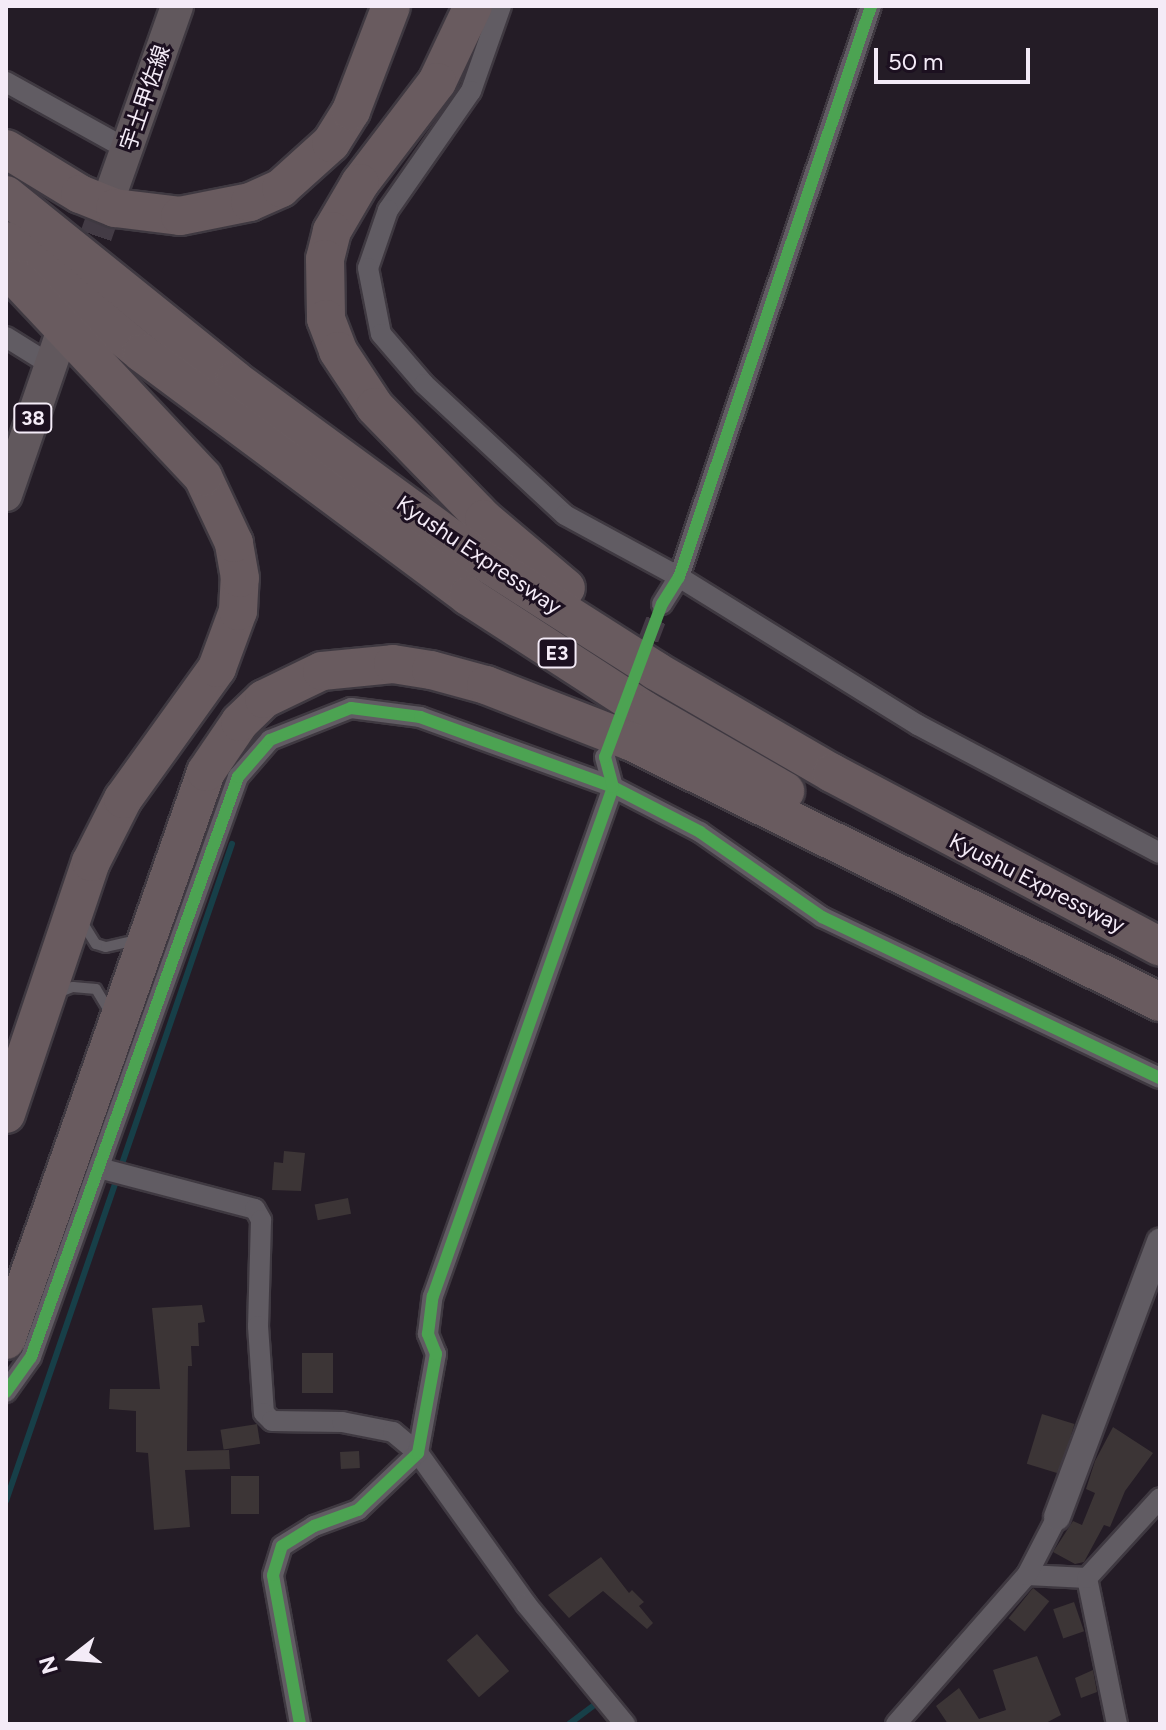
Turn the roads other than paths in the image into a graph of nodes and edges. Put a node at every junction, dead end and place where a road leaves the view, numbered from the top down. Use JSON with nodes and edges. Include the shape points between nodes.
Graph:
{"nodes":[{"id":1,"x":177,"y":6,"type":"edge"},
{"id":2,"x":391,"y":6,"type":"edge"},
{"id":3,"x":473,"y":6,"type":"edge"},
{"id":4,"x":501,"y":6,"type":"edge"},
{"id":5,"x":871,"y":6,"type":"edge"},
{"id":6,"x":6,"y":82,"type":"edge"},
{"id":7,"x":6,"y":149,"type":"edge"},
{"id":8,"x":127,"y":149,"type":"junction"},
{"id":9,"x":112,"y":190,"type":"tunnel mouth"},
{"id":10,"x":6,"y":195,"type":"edge"},
{"id":11,"x":6,"y":241,"type":"edge"},
{"id":12,"x":6,"y":270,"type":"edge"},
{"id":13,"x":6,"y":337,"type":"edge"},
{"id":14,"x":55,"y":353,"type":"joint"},
{"id":15,"x":6,"y":495,"type":"edge"},
{"id":16,"x":679,"y":577,"type":"junction"},
{"id":17,"x":662,"y":604,"type":"tunnel mouth"},
{"id":18,"x":605,"y":757,"type":"dead end"},
{"id":19,"x":613,"y":787,"type":"junction"},
{"id":20,"x":1160,"y":853,"type":"edge"},
{"id":21,"x":996,"y":864,"type":"junction"},
{"id":22,"x":78,"y":899,"type":"junction"},
{"id":23,"x":152,"y":925,"type":"junction"},
{"id":24,"x":1160,"y":947,"type":"edge"},
{"id":25,"x":1160,"y":985,"type":"edge"},
{"id":26,"x":45,"y":1001,"type":"junction"},
{"id":27,"x":1160,"y":1002,"type":"edge"},
{"id":28,"x":115,"y":1033,"type":"junction"},
{"id":29,"x":1160,"y":1078,"type":"edge"},
{"id":30,"x":6,"y":1114,"type":"edge"},
{"id":31,"x":99,"y":1168,"type":"junction"},
{"id":32,"x":1160,"y":1242,"type":"edge"},
{"id":33,"x":6,"y":1340,"type":"edge"},
{"id":34,"x":6,"y":1392,"type":"edge"},
{"id":35,"x":418,"y":1453,"type":"junction"},
{"id":36,"x":1160,"y":1498,"type":"edge"},
{"id":37,"x":1057,"y":1517,"type":"joint"},
{"id":38,"x":1027,"y":1575,"type":"junction"},
{"id":39,"x":1087,"y":1578,"type":"junction"},
{"id":40,"x":300,"y":1724,"type":"edge"},
{"id":41,"x":625,"y":1724,"type":"edge"},
{"id":42,"x":896,"y":1724,"type":"edge"},
{"id":43,"x":1117,"y":1724,"type":"edge"}],
"edges":[{"from":1,"to":8,"type":"main road","name":"宇土甲佐線"},
{"from":2,"to":7,"type":"highway","via":[[351,111],[331,143],[281,188],[250,202],[180,216],[115,208],[80,194]]},
{"from":3,"to":21,"type":"highway","via":[[437,82],[360,183],[332,231],[325,259],[326,319],[354,379],[484,519],[571,591]]},
{"from":4,"to":16,"type":"street","via":[[471,91],[388,210],[368,268],[381,334],[424,384],[565,515]]},
{"from":5,"to":16,"type":"street"},
{"from":6,"to":8,"type":"street"},
{"from":8,"to":9,"type":"main road","name":"宇土甲佐線"},
{"from":10,"to":21,"type":"highway","name":"Kyushu Expressway","number":"E3","via":[[235,380],[471,553],[656,671]]},
{"from":11,"to":25,"type":"highway","name":"Kyushu Expressway","number":"E3","via":[[142,353],[468,596],[644,710],[799,799]]},
{"from":12,"to":22,"type":"highway","via":[[203,477],[234,543],[240,578],[230,641],[123,799]]},
{"from":13,"to":14,"type":"street"},
{"from":14,"to":15,"type":"main road","number":"38"},
{"from":16,"to":17,"type":"street"},
{"from":16,"to":20,"type":"street","via":[[918,725]]},
{"from":18,"to":19,"type":"street"},
{"from":19,"to":29,"type":"street","via":[[700,832],[822,917]]},
{"from":19,"to":31,"type":"street","via":[[420,717],[351,708],[270,740],[238,777]]},
{"from":19,"to":35,"type":"street","via":[[433,1296],[428,1334],[436,1354]]},
{"from":21,"to":24,"type":"highway","name":"Kyushu Expressway","number":"E3"},
{"from":22,"to":23,"type":"lane","via":[[83,924],[96,944],[117,947],[133,942]]},
{"from":22,"to":26,"type":"highway"},
{"from":23,"to":27,"type":"highway","via":[[206,772],[240,722],[264,699],[322,671],[393,664],[486,685],[632,742]]},
{"from":23,"to":28,"type":"highway"},
{"from":26,"to":28,"type":"lane","via":[[73,987],[96,989]]},
{"from":26,"to":30,"type":"highway"},
{"from":28,"to":33,"type":"highway"},
{"from":31,"to":34,"type":"street","via":[[31,1357]]},
{"from":31,"to":35,"type":"street","via":[[255,1209],[261,1220],[258,1326],[264,1413],[272,1421],[342,1422],[393,1432]]},
{"from":32,"to":37,"type":"street"},
{"from":35,"to":40,"type":"street","via":[[358,1510],[314,1526],[282,1546],[273,1575]]},
{"from":35,"to":41,"type":"street","via":[[526,1604]]},
{"from":36,"to":39,"type":"street"},
{"from":37,"to":38,"type":"street"},
{"from":38,"to":39,"type":"street"},
{"from":38,"to":42,"type":"street"},
{"from":39,"to":43,"type":"street"}]}
